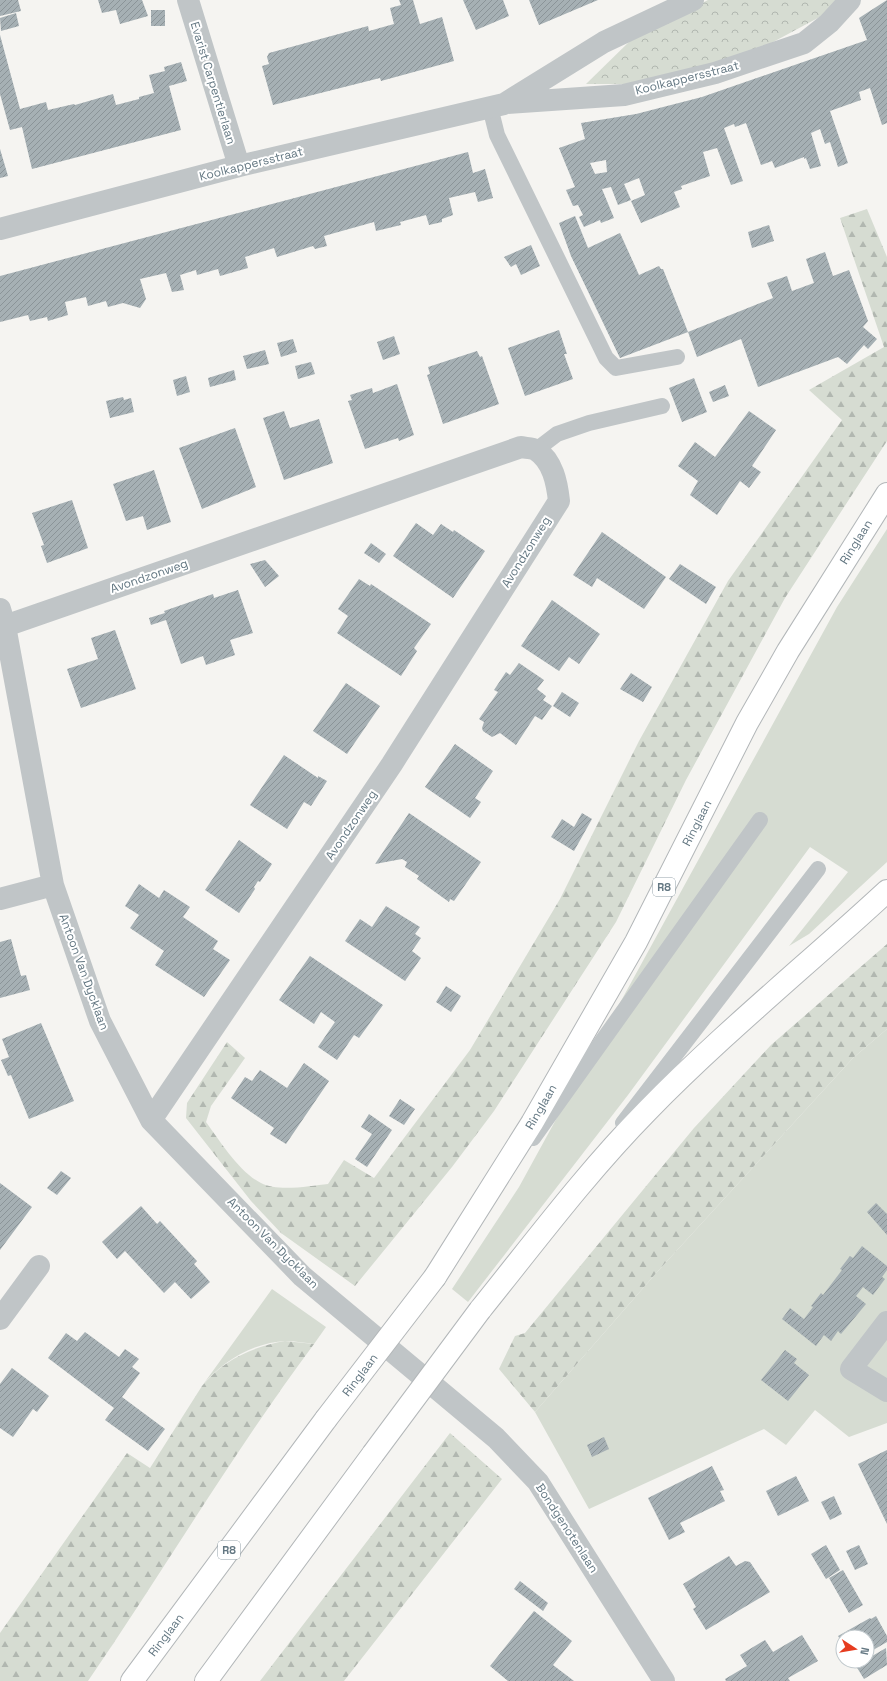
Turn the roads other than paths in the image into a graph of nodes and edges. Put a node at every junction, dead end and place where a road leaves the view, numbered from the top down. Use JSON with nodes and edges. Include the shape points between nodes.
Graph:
{"nodes":[{"id":1,"x":188,"y":0,"type":"edge"},
{"id":2,"x":850,"y":0,"type":"edge"},
{"id":3,"x":690,"y":1,"type":"edge"},
{"id":4,"x":497,"y":105,"type":"junction"},
{"id":5,"x":239,"y":166,"type":"junction"},
{"id":6,"x":0,"y":229,"type":"edge"},
{"id":7,"x":677,"y":357,"type":"dead end"},
{"id":8,"x":662,"y":406,"type":"dead end"},
{"id":9,"x":536,"y":450,"type":"junction"},
{"id":10,"x":887,"y":494,"type":"edge"},
{"id":11,"x":3,"y":618,"type":"edge"},
{"id":12,"x":760,"y":820,"type":"dead end"},
{"id":13,"x":818,"y":869,"type":"dead end"},
{"id":14,"x":54,"y":885,"type":"junction"},
{"id":15,"x":887,"y":891,"type":"edge"},
{"id":16,"x":0,"y":899,"type":"edge"},
{"id":17,"x":151,"y":1120,"type":"junction"},
{"id":18,"x":39,"y":1266,"type":"dead end"},
{"id":19,"x":435,"y":1277,"type":"junction"},
{"id":20,"x":480,"y":1310,"type":"junction"},
{"id":21,"x":1,"y":1315,"type":"edge"},
{"id":22,"x":887,"y":1322,"type":"edge"},
{"id":23,"x":408,"y":1364,"type":"joint"},
{"id":24,"x":887,"y":1391,"type":"edge"},
{"id":25,"x":132,"y":1681,"type":"edge"},
{"id":26,"x":206,"y":1681,"type":"edge"},
{"id":27,"x":664,"y":1681,"type":"edge"}],
"edges":[{"from":1,"to":5,"type":"street","name":"Evarist Carpentierlaan"},
{"from":2,"to":4,"type":"street","name":"Koolkappersstraat","via":[[804,43],[715,74],[624,95]]},
{"from":3,"to":4,"type":"street","name":"Koolkappersstraat","via":[[604,42]]},
{"from":4,"to":5,"type":"street","name":"Koolkappersstraat"},
{"from":4,"to":7,"type":"lane","via":[[497,136],[606,358],[616,368]]},
{"from":5,"to":6,"type":"street","name":"Koolkappersstraat"},
{"from":8,"to":9,"type":"lane","via":[[589,423],[557,434]]},
{"from":9,"to":11,"type":"street","name":"Avondzonweg","via":[[521,447]]},
{"from":9,"to":17,"type":"street","name":"Avondzonweg","via":[[556,478],[559,501],[392,764]]},
{"from":10,"to":19,"type":"highway","name":"Ringlaan","number":"R8","via":[[788,651],[747,723],[636,942],[532,1123]]},
{"from":11,"to":14,"type":"street","name":"Antoon Van Dycklaan"},
{"from":12,"to":19,"type":"lane"},
{"from":13,"to":20,"type":"lane"},
{"from":14,"to":16,"type":"street"},
{"from":14,"to":17,"type":"street","name":"Antoon Van Dycklaan","via":[[100,1021]]},
{"from":15,"to":20,"type":"highway","via":[[702,1057],[647,1111],[594,1168]]},
{"from":17,"to":23,"type":"street","name":"Antoon Van Dycklaan","via":[[302,1276]]},
{"from":18,"to":21,"type":"street"},
{"from":19,"to":25,"type":"highway","name":"Ringlaan","number":"R8","bridge":true},
{"from":20,"to":26,"type":"highway","bridge":true},
{"from":22,"to":24,"type":"street","via":[[851,1369]]},
{"from":23,"to":27,"type":"street","name":"Bondgenotenlaan","via":[[496,1438],[538,1482]]}]}
